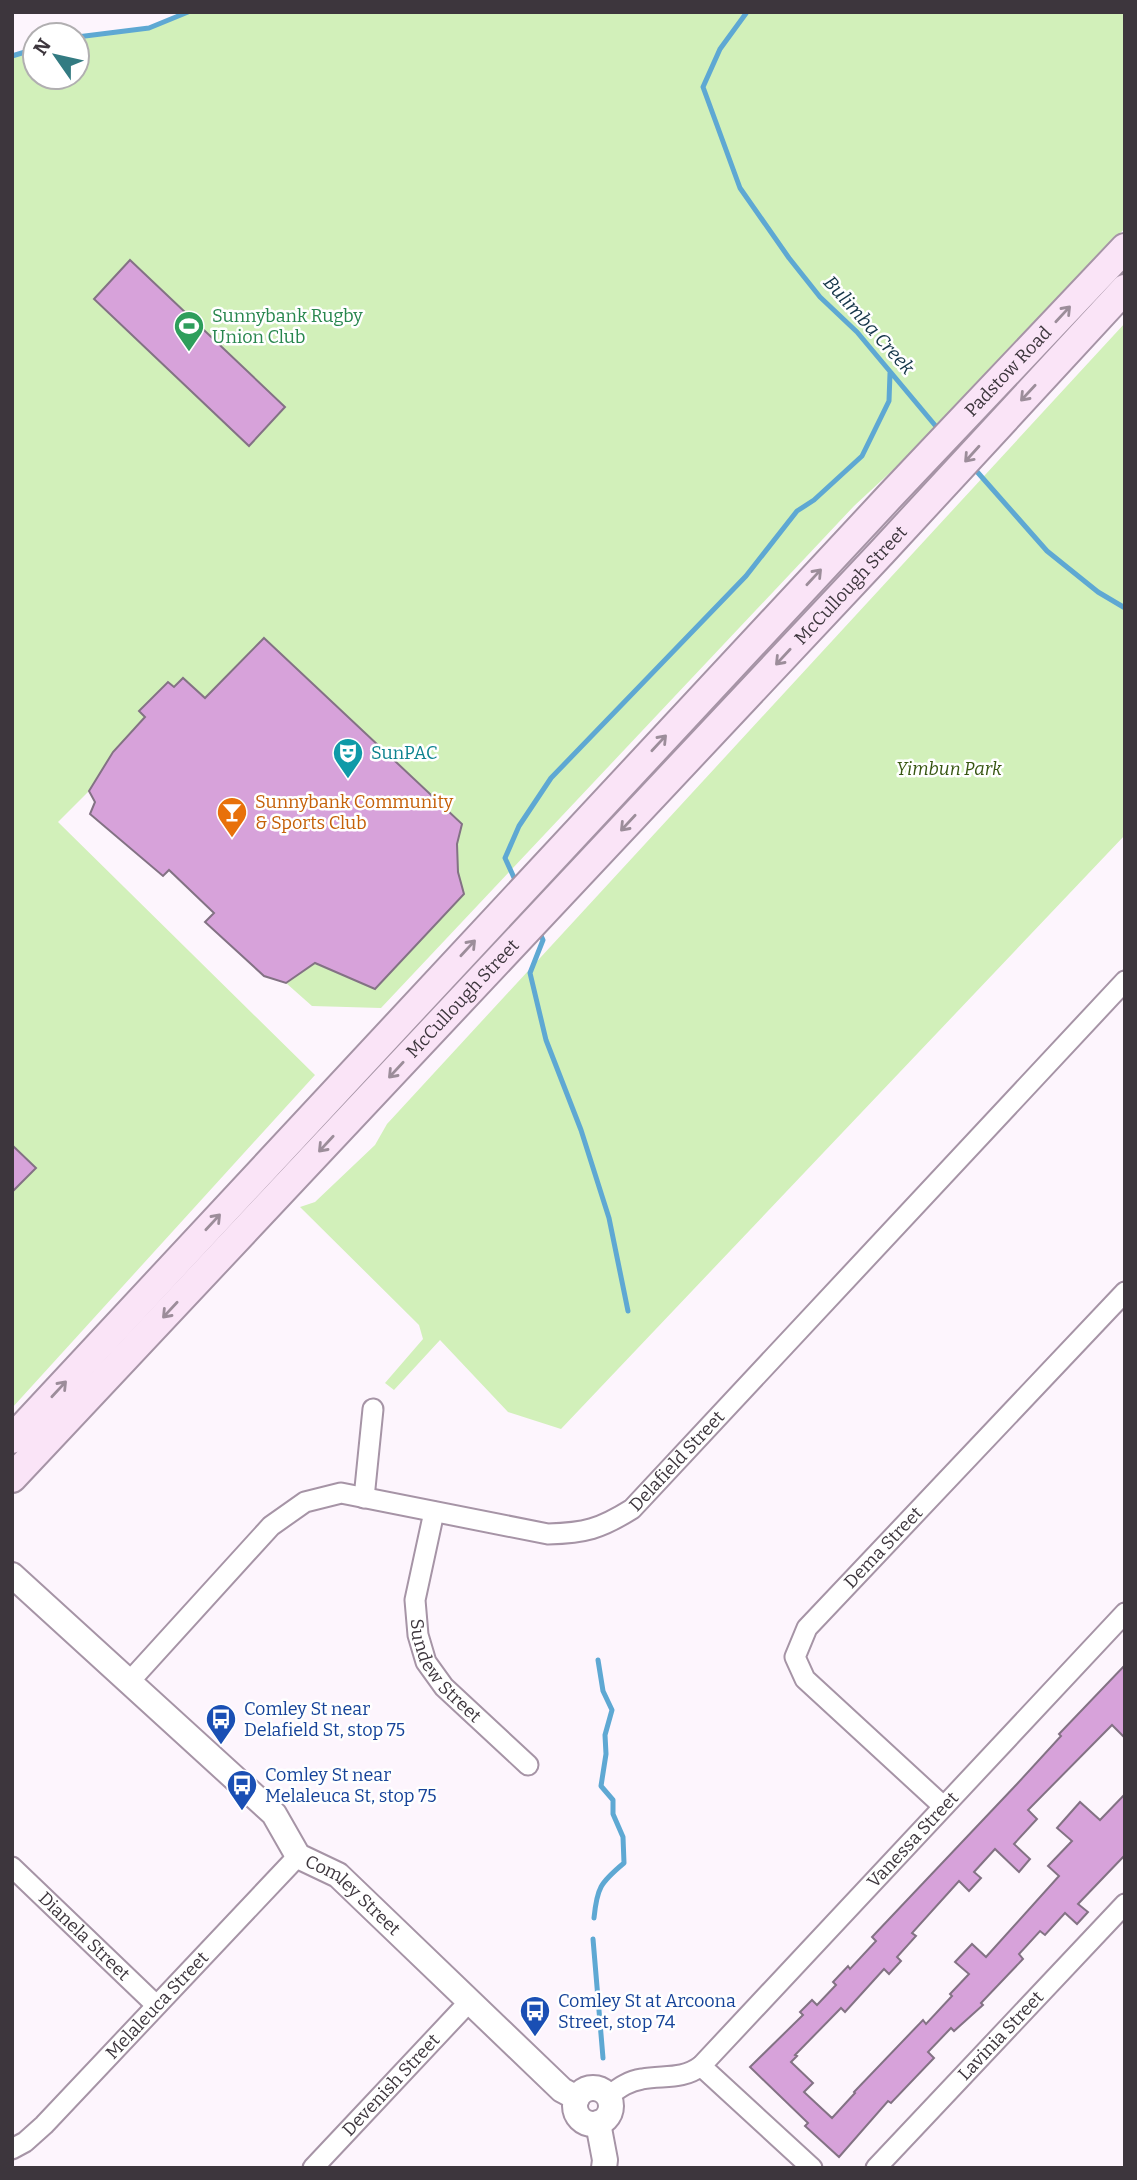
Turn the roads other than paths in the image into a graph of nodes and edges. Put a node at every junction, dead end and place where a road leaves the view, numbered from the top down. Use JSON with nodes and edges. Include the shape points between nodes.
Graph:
{"nodes":[{"id":1,"x":1125,"y":248,"type":"edge"},
{"id":2,"x":1125,"y":289,"type":"edge"},
{"id":3,"x":890,"y":496,"type":"joint"},
{"id":4,"x":914,"y":518,"type":"joint"},
{"id":5,"x":1125,"y":981,"type":"edge"},
{"id":6,"x":1125,"y":1292,"type":"edge"},
{"id":7,"x":373,"y":1409,"type":"dead end"},
{"id":8,"x":12,"y":1439,"type":"edge"},
{"id":9,"x":12,"y":1478,"type":"edge"},
{"id":10,"x":364,"y":1498,"type":"junction"},
{"id":11,"x":434,"y":1511,"type":"junction"},
{"id":12,"x":12,"y":1575,"type":"edge"},
{"id":13,"x":1125,"y":1613,"type":"edge"},
{"id":14,"x":130,"y":1681,"type":"junction"},
{"id":15,"x":528,"y":1765,"type":"dead end"},
{"id":16,"x":943,"y":1806,"type":"junction"},
{"id":17,"x":298,"y":1856,"type":"junction"},
{"id":18,"x":12,"y":1867,"type":"edge"},
{"id":19,"x":1125,"y":1903,"type":"edge"},
{"id":20,"x":469,"y":2002,"type":"junction"},
{"id":21,"x":156,"y":2005,"type":"junction"},
{"id":22,"x":701,"y":2066,"type":"junction"},
{"id":23,"x":608,"y":2096,"type":"junction"},
{"id":24,"x":577,"y":2098,"type":"junction"},
{"id":25,"x":598,"y":2123,"type":"junction"},
{"id":26,"x":12,"y":2149,"type":"edge"},
{"id":27,"x":313,"y":2168,"type":"edge"},
{"id":28,"x":604,"y":2168,"type":"edge"},
{"id":29,"x":812,"y":2168,"type":"edge"},
{"id":30,"x":876,"y":2168,"type":"edge"}],
"edges":[{"from":3,"to":1,"type":"main road","name":"Padstow Road","one_way":true},
{"from":2,"to":4,"type":"main road","name":"Padstow Road","one_way":true},
{"from":8,"to":3,"type":"main road","name":"McCullough Street","one_way":true},
{"from":4,"to":9,"type":"main road","name":"McCullough Street","one_way":true},
{"from":5,"to":11,"type":"street","name":"Delafield Street","via":[[632,1509],[604,1526],[570,1534],[548,1534]]},
{"from":6,"to":16,"type":"street","name":"Dema Street","via":[[807,1628],[795,1657],[805,1679]]},
{"from":7,"to":10,"type":"street"},
{"from":10,"to":11,"type":"street","name":"Delafield Street"},
{"from":10,"to":14,"type":"street","name":"Delafield Street","via":[[341,1493],[305,1502],[271,1526]]},
{"from":11,"to":15,"type":"street","name":"Sundew Street","via":[[415,1600],[426,1662],[444,1687]]},
{"from":12,"to":14,"type":"street","name":"Comley Street"},
{"from":13,"to":16,"type":"street","name":"Vanessa Street"},
{"from":14,"to":17,"type":"street","name":"Comley Street","via":[[274,1814]]},
{"from":16,"to":22,"type":"street","name":"Vanessa Street"},
{"from":17,"to":20,"type":"street","name":"Comley Street","via":[[338,1875]]},
{"from":17,"to":21,"type":"street","name":"Melaleuca Street"},
{"from":18,"to":21,"type":"street","name":"Dianela Street"},
{"from":19,"to":30,"type":"street","name":"Lavinia Street"},
{"from":20,"to":24,"type":"street","name":"Comley Street","via":[[562,2090]]},
{"from":20,"to":27,"type":"street","name":"Devenish Street"},
{"from":21,"to":26,"type":"street","name":"Melaleuca Street","via":[[44,2125]]},
{"from":22,"to":23,"type":"street","via":[[681,2076],[634,2081]]},
{"from":22,"to":29,"type":"street"},
{"from":23,"to":24,"type":"street","via":[[592,2088]]},
{"from":23,"to":25,"type":"street","via":[[610,2112]]},
{"from":24,"to":25,"type":"street","via":[[577,2115],[586,2123]]},
{"from":25,"to":28,"type":"street"}]}
